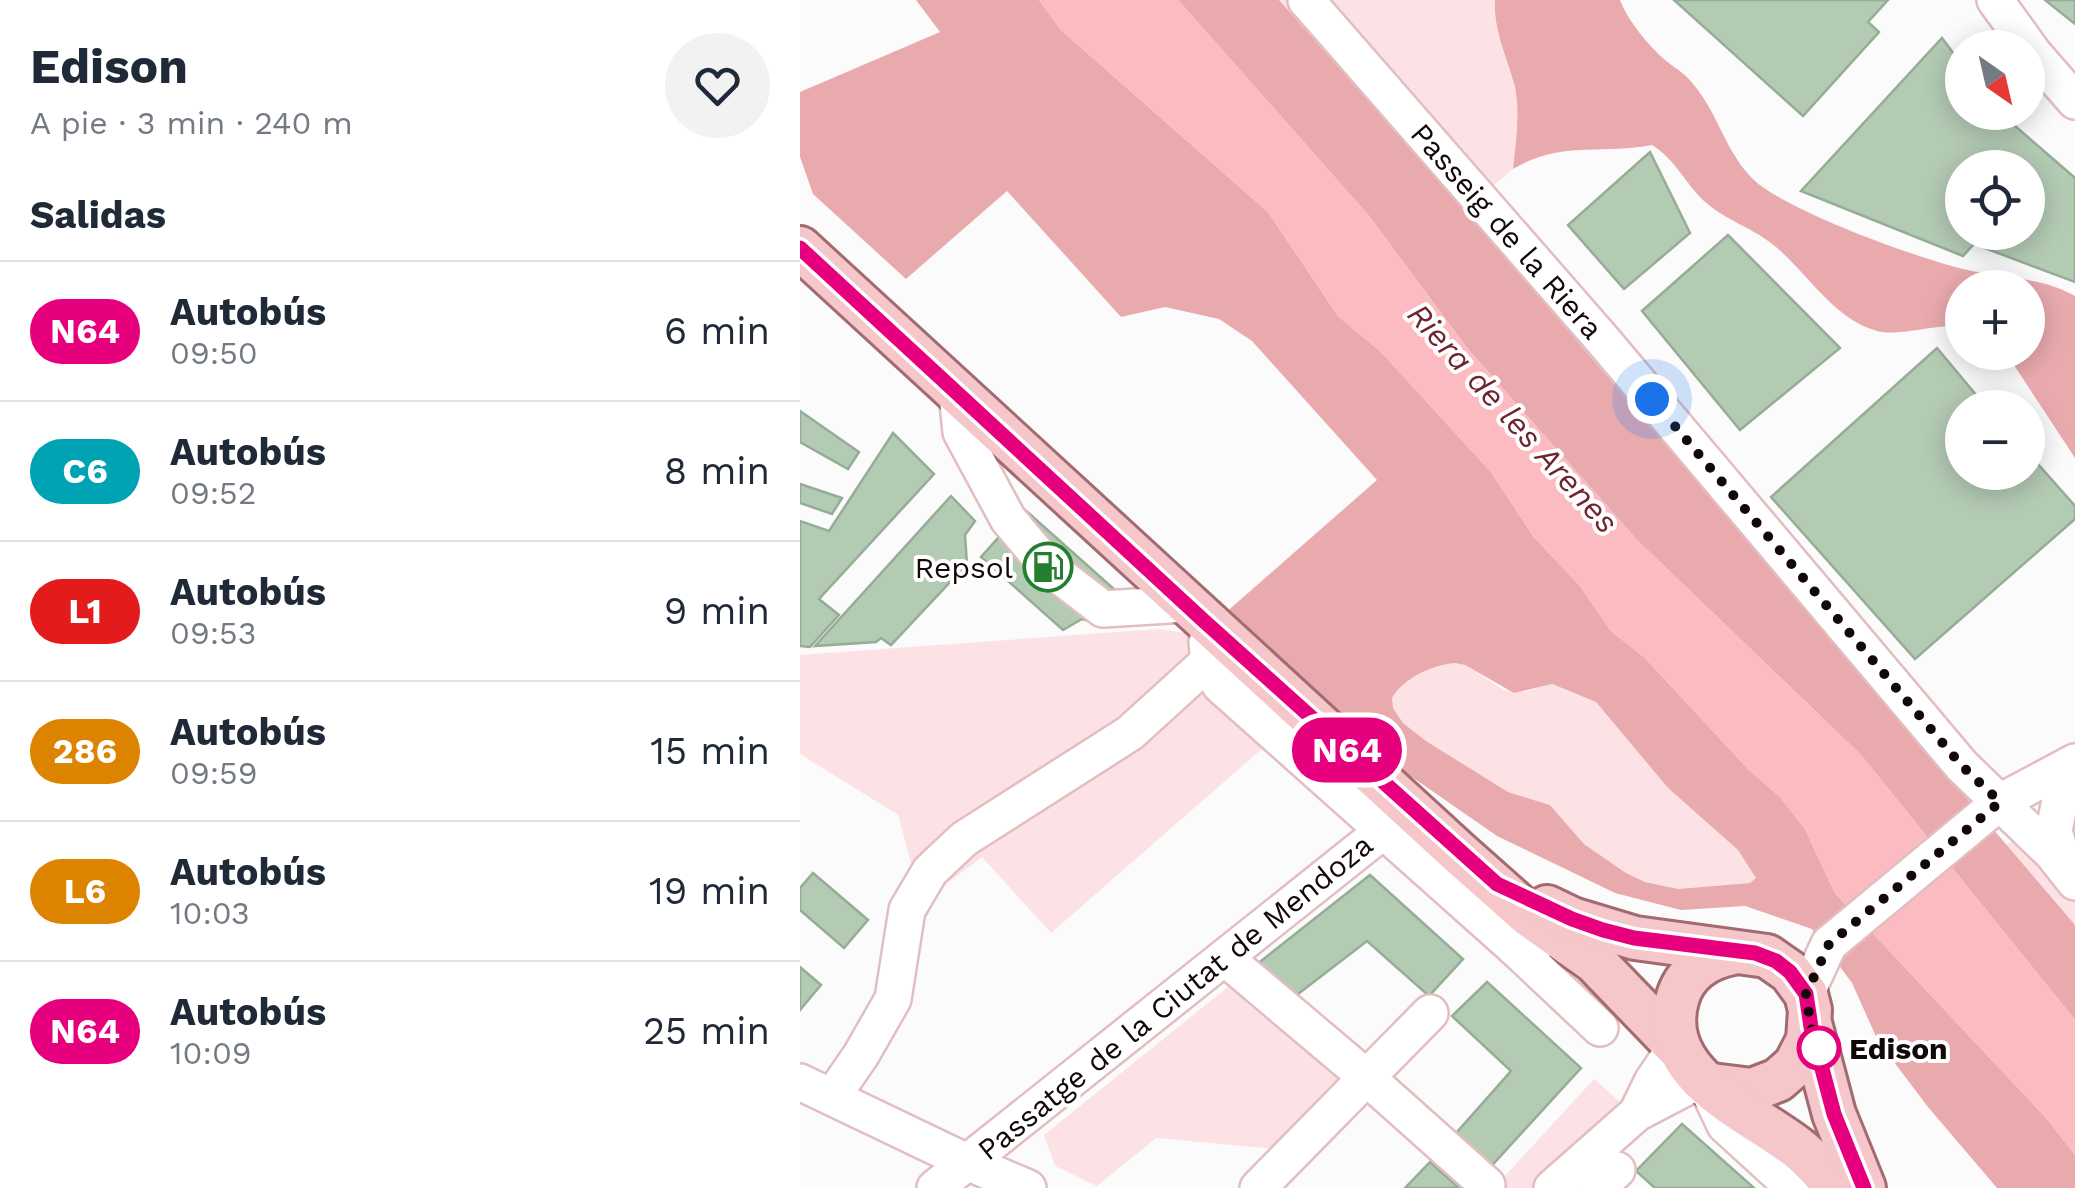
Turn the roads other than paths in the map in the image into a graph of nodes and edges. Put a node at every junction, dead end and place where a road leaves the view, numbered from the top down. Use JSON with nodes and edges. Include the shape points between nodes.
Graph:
{"nodes":[{"id":1,"x":1306,"y":0,"type":"edge"},
{"id":2,"x":1995,"y":0,"type":"edge"},
{"id":3,"x":2075,"y":101,"type":"edge"},
{"id":4,"x":800,"y":248,"type":"edge"},
{"id":5,"x":957,"y":393,"type":"junction"},
{"id":6,"x":1200,"y":629,"type":"junction"},
{"id":7,"x":2070,"y":765,"type":"edge"},
{"id":8,"x":2007,"y":798,"type":"junction"},
{"id":9,"x":1383,"y":831,"type":"junction"},
{"id":10,"x":2054,"y":831,"type":"junction"},
{"id":11,"x":2070,"y":874,"type":"edge"},
{"id":12,"x":1497,"y":884,"type":"junction"},
{"id":13,"x":1556,"y":935,"type":"junction"},
{"id":14,"x":1829,"y":944,"type":"junction"},
{"id":15,"x":1515,"y":948,"type":"junction"},
{"id":16,"x":1750,"y":954,"type":"junction"},
{"id":17,"x":1225,"y":958,"type":"junction"},
{"id":18,"x":1808,"y":1010,"type":"junction"},
{"id":19,"x":1430,"y":1013,"type":"dead end"},
{"id":20,"x":1600,"y":1028,"type":"dead end"},
{"id":21,"x":1676,"y":1046,"type":"junction"},
{"id":22,"x":1366,"y":1077,"type":"junction"},
{"id":23,"x":1706,"y":1082,"type":"junction"},
{"id":24,"x":816,"y":1089,"type":"edge"},
{"id":25,"x":1637,"y":1113,"type":"junction"},
{"id":26,"x":967,"y":1162,"type":"junction"},
{"id":27,"x":1487,"y":1185,"type":"dead end"},
{"id":28,"x":935,"y":1188,"type":"edge"},
{"id":29,"x":1028,"y":1188,"type":"edge"},
{"id":30,"x":1258,"y":1188,"type":"edge"},
{"id":31,"x":1552,"y":1188,"type":"edge"},
{"id":32,"x":1794,"y":1188,"type":"edge"},
{"id":33,"x":1837,"y":1188,"type":"edge"},
{"id":34,"x":1864,"y":1188,"type":"edge"}],
"edges":[{"from":1,"to":8,"type":"street","name":"Passeig de la Riera","via":[[1962,766]]},
{"from":2,"to":3,"type":"street"},
{"from":4,"to":5,"type":"main road"},
{"from":5,"to":6,"type":"main road"},
{"from":5,"to":6,"type":"street","via":[[961,432],[1008,519],[1048,567],[1103,608]]},
{"from":6,"to":9,"type":"street","via":[[1220,685]]},
{"from":6,"to":12,"type":"main road"},
{"from":6,"to":24,"type":"street","via":[[1130,733],[964,839],[930,871],[907,910],[893,999],[861,1056]]},
{"from":7,"to":8,"type":"street"},
{"from":7,"to":10,"type":"street","name":"Passeig de la Riera"},
{"from":8,"to":10,"type":"street","name":"Passeig de la Riera","via":[[2037,810]]},
{"from":8,"to":11,"type":"street","name":"Passeig de la Riera"},
{"from":8,"to":14,"type":"street"},
{"from":9,"to":15,"type":"street"},
{"from":9,"to":17,"type":"street","name":"Passatge de la Ciutat de Mendoza"},
{"from":10,"to":11,"type":"street","name":"Passeig de la Riera"},
{"from":12,"to":13,"type":"main road"},
{"from":12,"to":16,"type":"main road","via":[[1603,930]]},
{"from":13,"to":15,"type":"street"},
{"from":13,"to":21,"type":"main road","via":[[1594,961]]},
{"from":14,"to":16,"type":"street"},
{"from":14,"to":18,"type":"street"},
{"from":15,"to":20,"type":"street"},
{"from":16,"to":18,"type":"main road","via":[[1790,972]]},
{"from":16,"to":21,"type":"main road","via":[[1711,959],[1686,980],[1673,1016]]},
{"from":17,"to":22,"type":"street"},
{"from":17,"to":26,"type":"street","name":"Passatge de la Ciutat de Mendoza"},
{"from":18,"to":23,"type":"main road","via":[[1802,1056],[1778,1080],[1743,1091]]},
{"from":18,"to":34,"type":"main road","via":[[1834,1114]]},
{"from":19,"to":22,"type":"street"},
{"from":21,"to":23,"type":"main road"},
{"from":21,"to":25,"type":"street"},
{"from":22,"to":27,"type":"street"},
{"from":22,"to":30,"type":"street"},
{"from":23,"to":25,"type":"street"},
{"from":23,"to":32,"type":"street","via":[[1725,1125]]},
{"from":23,"to":33,"type":"main road","via":[[1802,1151]]},
{"from":24,"to":26,"type":"street"},
{"from":25,"to":31,"type":"street"},
{"from":26,"to":28,"type":"street","name":"Passatge de la Ciutat de Mendoza"},
{"from":26,"to":29,"type":"street"}]}
